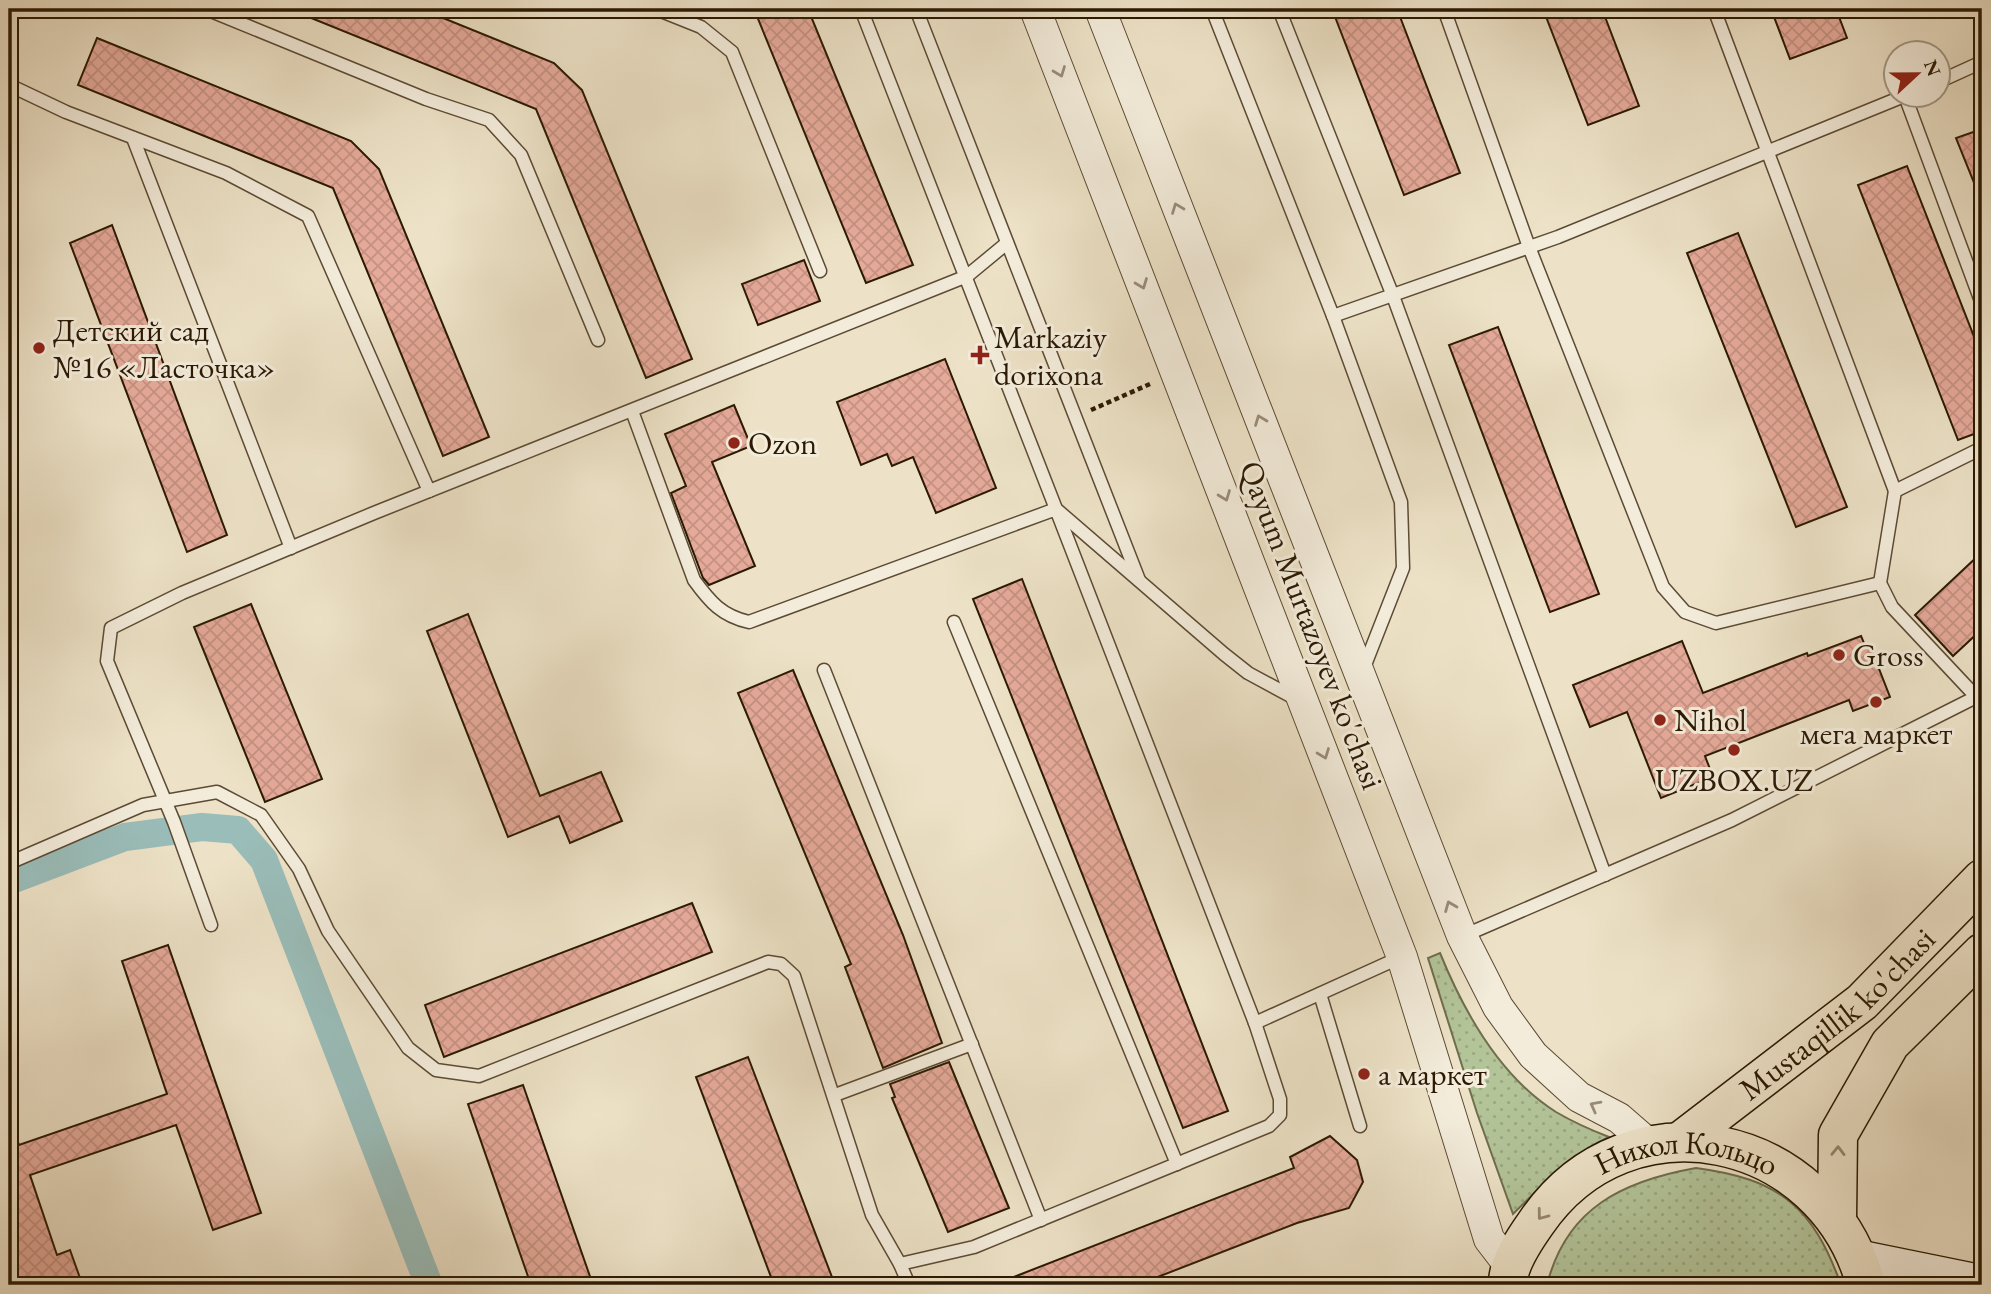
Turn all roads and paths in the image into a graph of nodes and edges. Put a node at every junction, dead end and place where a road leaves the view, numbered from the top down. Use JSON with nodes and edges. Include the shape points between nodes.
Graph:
{"nodes":[{"id":1,"x":206,"y":9,"type":"edge"},
{"id":2,"x":656,"y":9,"type":"edge"},
{"id":3,"x":861,"y":9,"type":"edge"},
{"id":4,"x":916,"y":9,"type":"edge"},
{"id":5,"x":1035,"y":9,"type":"edge"},
{"id":6,"x":1100,"y":9,"type":"edge"},
{"id":7,"x":1212,"y":9,"type":"edge"},
{"id":8,"x":1279,"y":9,"type":"edge"},
{"id":9,"x":1444,"y":9,"type":"edge"},
{"id":10,"x":1714,"y":9,"type":"edge"},
{"id":11,"x":1982,"y":62,"type":"edge"},
{"id":12,"x":1952,"y":76,"type":"edge"},
{"id":13,"x":9,"y":85,"type":"edge"},
{"id":14,"x":1882,"y":105,"type":"edge"},
{"id":15,"x":1912,"y":108,"type":"edge"},
{"id":16,"x":133,"y":138,"type":"junction"},
{"id":17,"x":1768,"y":152,"type":"junction"},
{"id":18,"x":1007,"y":243,"type":"junction"},
{"id":19,"x":1529,"y":247,"type":"junction"},
{"id":20,"x":820,"y":271,"type":"dead end"},
{"id":21,"x":967,"y":276,"type":"junction"},
{"id":22,"x":1393,"y":296,"type":"junction"},
{"id":23,"x":1982,"y":304,"type":"edge"},
{"id":24,"x":1334,"y":316,"type":"junction"},
{"id":25,"x":598,"y":340,"type":"dead end"},
{"id":26,"x":1177,"y":372,"type":"junction"},
{"id":27,"x":632,"y":411,"type":"junction"},
{"id":28,"x":1075,"y":417,"type":"junction"},
{"id":29,"x":1982,"y":448,"type":"edge"},
{"id":30,"x":429,"y":491,"type":"junction"},
{"id":31,"x":1895,"y":491,"type":"junction"},
{"id":32,"x":1056,"y":509,"type":"junction"},
{"id":33,"x":291,"y":548,"type":"junction"},
{"id":34,"x":1880,"y":583,"type":"junction"},
{"id":35,"x":1140,"y":584,"type":"junction"},
{"id":36,"x":954,"y":622,"type":"dead end"},
{"id":37,"x":824,"y":670,"type":"dead end"},
{"id":38,"x":1360,"y":677,"type":"junction"},
{"id":39,"x":1981,"y":698,"type":"edge"},
{"id":40,"x":1305,"y":704,"type":"junction"},
{"id":41,"x":164,"y":800,"type":"junction"},
{"id":42,"x":9,"y":863,"type":"edge"},
{"id":43,"x":1605,"y":875,"type":"junction"},
{"id":44,"x":1982,"y":878,"type":"edge"},
{"id":45,"x":211,"y":925,"type":"dead end"},
{"id":46,"x":1462,"y":936,"type":"junction"},
{"id":47,"x":1982,"y":953,"type":"edge"},
{"id":48,"x":1402,"y":957,"type":"junction"},
{"id":49,"x":1320,"y":993,"type":"junction"},
{"id":50,"x":1255,"y":1023,"type":"junction"},
{"id":51,"x":972,"y":1044,"type":"junction"},
{"id":52,"x":835,"y":1095,"type":"junction"},
{"id":53,"x":1360,"y":1126,"type":"dead end"},
{"id":54,"x":1666,"y":1142,"type":"junction"},
{"id":55,"x":1177,"y":1164,"type":"junction"},
{"id":56,"x":1837,"y":1219,"type":"junction"},
{"id":57,"x":1041,"y":1220,"type":"junction"},
{"id":58,"x":900,"y":1264,"type":"junction"},
{"id":59,"x":1862,"y":1271,"type":"edge"},
{"id":60,"x":1506,"y":1279,"type":"edge"},
{"id":61,"x":1982,"y":1283,"type":"edge"},
{"id":62,"x":909,"y":1285,"type":"edge"}],
"edges":[{"from":1,"to":25,"type":"lane","via":[[489,120],[521,155]]},
{"from":2,"to":20,"type":"lane","via":[[701,27],[732,52]]},
{"from":3,"to":21,"type":"lane"},
{"from":4,"to":18,"type":"lane"},
{"from":5,"to":26,"type":"street","name":"Qayum Murtazoyev ko'chasi","one_way":true},
{"from":38,"to":6,"type":"street","name":"Qayum Murtazoyev ko'chasi","one_way":true},
{"from":7,"to":24,"type":"lane"},
{"from":8,"to":22,"type":"lane"},
{"from":9,"to":19,"type":"lane"},
{"from":10,"to":17,"type":"lane"},
{"from":11,"to":12,"type":"lane"},
{"from":13,"to":16,"type":"lane"},
{"from":14,"to":17,"type":"lane"},
{"from":15,"to":23,"type":"lane"},
{"from":16,"to":30,"type":"lane","via":[[226,173],[308,216]]},
{"from":16,"to":33,"type":"lane"},
{"from":17,"to":19,"type":"lane"},
{"from":17,"to":31,"type":"lane"},
{"from":18,"to":21,"type":"lane"},
{"from":18,"to":28,"type":"lane"},
{"from":19,"to":22,"type":"lane"},
{"from":19,"to":34,"type":"lane","via":[[1662,587],[1685,612],[1716,623]]},
{"from":21,"to":27,"type":"lane"},
{"from":21,"to":32,"type":"lane"},
{"from":22,"to":24,"type":"lane"},
{"from":22,"to":43,"type":"lane"},
{"from":24,"to":38,"type":"lane","via":[[1401,502],[1403,568]]},
{"from":26,"to":28,"type":"path"},
{"from":26,"to":40,"type":"street","name":"Qayum Murtazoyev ko'chasi","one_way":true},
{"from":27,"to":30,"type":"lane"},
{"from":27,"to":32,"type":"lane","via":[[694,580],[711,604],[729,618],[749,622]]},
{"from":28,"to":35,"type":"lane"},
{"from":29,"to":31,"type":"lane"},
{"from":30,"to":33,"type":"lane"},
{"from":31,"to":34,"type":"lane"},
{"from":32,"to":35,"type":"lane"},
{"from":32,"to":50,"type":"lane"},
{"from":33,"to":41,"type":"lane","via":[[111,628],[107,661]]},
{"from":34,"to":39,"type":"lane","via":[[1892,607]]},
{"from":35,"to":40,"type":"lane","via":[[1248,673]]},
{"from":36,"to":55,"type":"lane"},
{"from":37,"to":51,"type":"lane"},
{"from":46,"to":38,"type":"street","name":"Qayum Murtazoyev ko'chasi","one_way":true},
{"from":39,"to":43,"type":"lane","via":[[1732,820]]},
{"from":40,"to":48,"type":"street","name":"Qayum Murtazoyev ko'chasi","one_way":true},
{"from":41,"to":42,"type":"lane"},
{"from":41,"to":45,"type":"lane"},
{"from":41,"to":52,"type":"lane","via":[[217,792],[261,815],[299,869],[328,931],[372,997],[408,1048],[436,1070],[479,1076],[768,962],[781,964],[794,976]]},
{"from":43,"to":46,"type":"lane"},
{"from":44,"to":54,"type":"main road","name":"Mustaqillik ko'chasi","via":[[1862,1002]]},
{"from":54,"to":46,"type":"street","name":"Qayum Murtazoyev ko'chasi","one_way":true,"via":[[1579,1097],[1533,1055],[1498,1007]]},
{"from":56,"to":47,"type":"main road","name":"Mustaqillik ko'chasi","one_way":true,"via":[[1838,1135],[1890,1044]]},
{"from":48,"to":49,"type":"lane"},
{"from":48,"to":60,"type":"street","name":"Qayum Murtazoyev ko'chasi","via":[[1489,1239]]},
{"from":49,"to":50,"type":"lane"},
{"from":49,"to":53,"type":"lane"},
{"from":50,"to":55,"type":"lane","via":[[1280,1099],[1280,1115],[1269,1126]]},
{"from":51,"to":52,"type":"lane"},
{"from":51,"to":57,"type":"lane"},
{"from":52,"to":58,"type":"lane","via":[[872,1214]]},
{"from":54,"to":56,"type":"main road","name":"Нихол Кольцо","via":[[1746,1152],[1797,1179]]},
{"from":54,"to":60,"type":"main road","name":"Нихол Кольцо","one_way":true,"via":[[1592,1169],[1546,1208],[1525,1238]]},
{"from":55,"to":57,"type":"lane"},
{"from":56,"to":59,"type":"main road","name":"Нихол Кольцо"},
{"from":57,"to":58,"type":"lane","via":[[974,1247]]},
{"from":58,"to":62,"type":"lane"},
{"from":59,"to":61,"type":"main road"}]}
